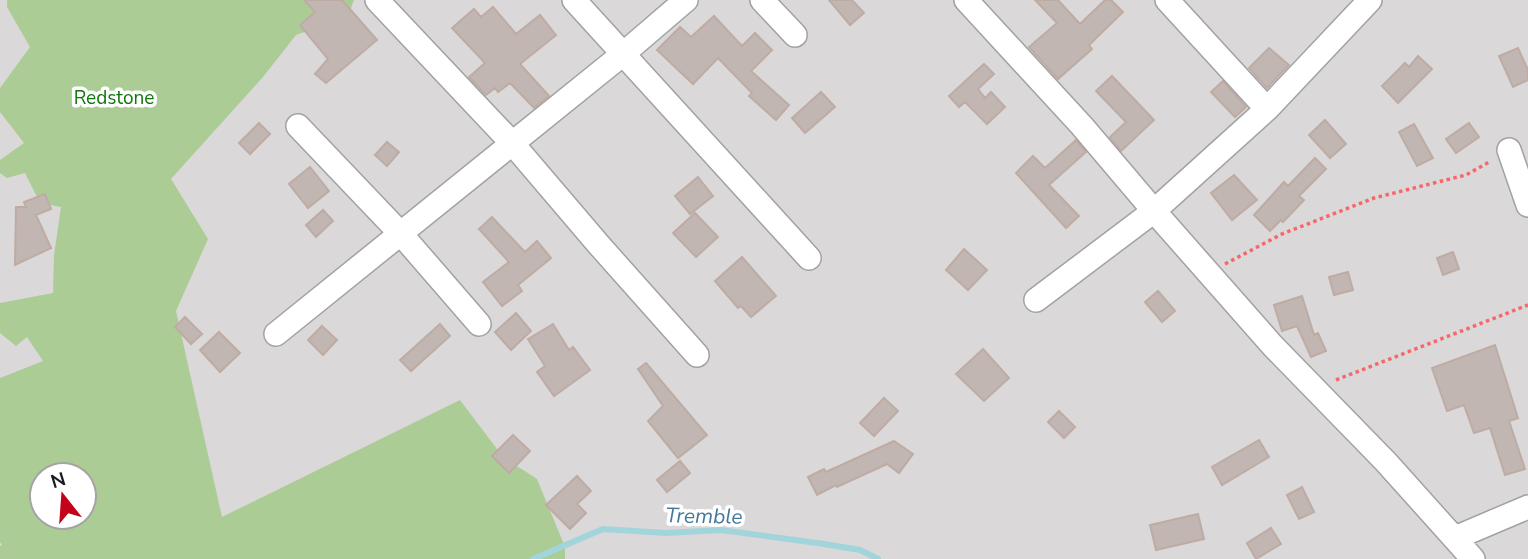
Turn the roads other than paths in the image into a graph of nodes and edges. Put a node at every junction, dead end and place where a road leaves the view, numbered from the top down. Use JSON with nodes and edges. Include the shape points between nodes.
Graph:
{"nodes":[{"id":1,"x":377,"y":0,"type":"edge"},
{"id":2,"x":574,"y":0,"type":"edge"},
{"id":3,"x":686,"y":0,"type":"edge"},
{"id":4,"x":762,"y":0,"type":"edge"},
{"id":5,"x":965,"y":0,"type":"edge"},
{"id":6,"x":1167,"y":0,"type":"edge"},
{"id":7,"x":1370,"y":0,"type":"edge"},
{"id":8,"x":795,"y":35,"type":"dead end"},
{"id":9,"x":624,"y":54,"type":"junction"},
{"id":10,"x":1267,"y":109,"type":"junction"},
{"id":11,"x":298,"y":126,"type":"dead end"},
{"id":12,"x":512,"y":144,"type":"junction"},
{"id":13,"x":1509,"y":150,"type":"road end"},
{"id":14,"x":1528,"y":205,"type":"edge"},
{"id":15,"x":1154,"y":211,"type":"junction"},
{"id":16,"x":401,"y":234,"type":"junction"},
{"id":17,"x":809,"y":258,"type":"dead end"},
{"id":18,"x":1036,"y":300,"type":"dead end"},
{"id":19,"x":479,"y":324,"type":"dead end"},
{"id":20,"x":276,"y":334,"type":"dead end"},
{"id":21,"x":698,"y":355,"type":"dead end"},
{"id":22,"x":1528,"y":507,"type":"edge"},
{"id":23,"x":1455,"y":538,"type":"junction"},
{"id":24,"x":1473,"y":559,"type":"edge"}],
"edges":[{"from":1,"to":12,"type":"street"},
{"from":2,"to":9,"type":"street"},
{"from":3,"to":9,"type":"street"},
{"from":4,"to":8,"type":"street"},
{"from":5,"to":15,"type":"street"},
{"from":6,"to":10,"type":"street"},
{"from":7,"to":10,"type":"street"},
{"from":9,"to":12,"type":"street"},
{"from":9,"to":17,"type":"street"},
{"from":10,"to":15,"type":"street"},
{"from":11,"to":16,"type":"street"},
{"from":12,"to":16,"type":"street"},
{"from":12,"to":21,"type":"street"},
{"from":13,"to":14,"type":"street"},
{"from":15,"to":18,"type":"street"},
{"from":15,"to":23,"type":"street","via":[[1272,345]]},
{"from":16,"to":19,"type":"street"},
{"from":16,"to":20,"type":"street"},
{"from":22,"to":23,"type":"street"},
{"from":23,"to":24,"type":"street"}]}
